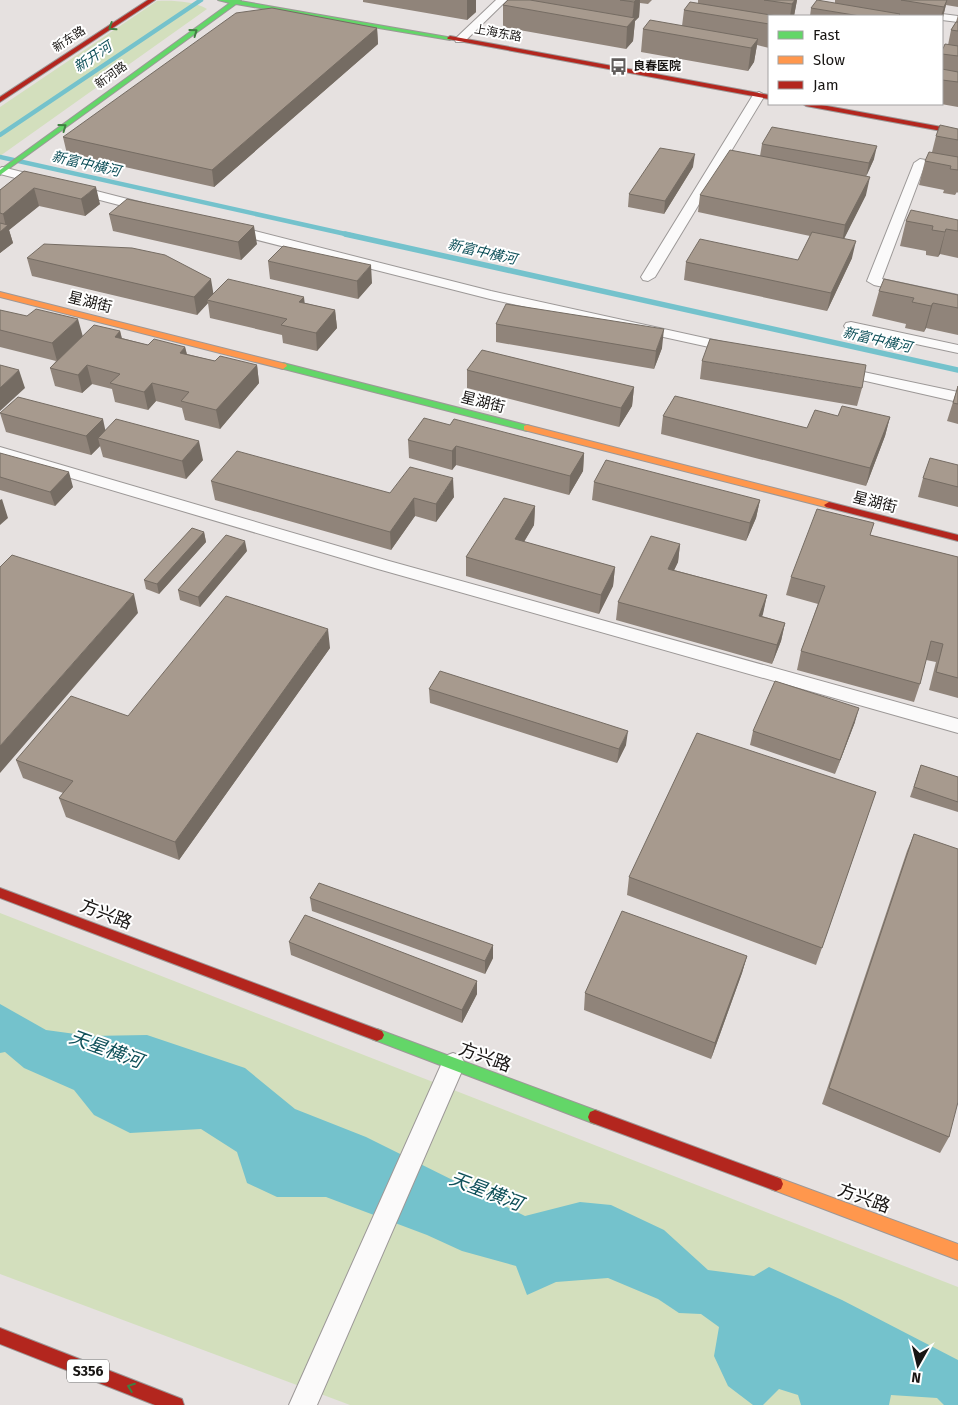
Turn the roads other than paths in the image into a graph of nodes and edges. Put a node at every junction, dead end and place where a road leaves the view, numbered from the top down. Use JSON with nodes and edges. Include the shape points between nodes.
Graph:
{"nodes":[{"id":1,"x":152,"y":0,"type":"edge"},
{"id":2,"x":221,"y":0,"type":"edge"},
{"id":3,"x":502,"y":0,"type":"edge"},
{"id":4,"x":236,"y":1,"type":"edge"},
{"id":5,"x":943,"y":17,"type":"edge"},
{"id":6,"x":958,"y":19,"type":"edge"},
{"id":7,"x":460,"y":40,"type":"junction"},
{"id":8,"x":764,"y":96,"type":"edge"},
{"id":9,"x":0,"y":100,"type":"edge"},
{"id":10,"x":811,"y":105,"type":"edge"},
{"id":11,"x":958,"y":132,"type":"edge"},
{"id":12,"x":4,"y":170,"type":"edge"},
{"id":13,"x":958,"y":170,"type":"edge"},
{"id":14,"x":155,"y":210,"type":"edge"},
{"id":15,"x":222,"y":227,"type":"edge"},
{"id":16,"x":648,"y":277,"type":"dead end"},
{"id":17,"x":0,"y":294,"type":"edge"},
{"id":18,"x":958,"y":299,"type":"edge"},
{"id":19,"x":851,"y":326,"type":"dead end"},
{"id":20,"x":958,"y":349,"type":"edge"},
{"id":21,"x":743,"y":350,"type":"edge"},
{"id":22,"x":830,"y":369,"type":"edge"},
{"id":23,"x":958,"y":397,"type":"edge"},
{"id":24,"x":0,"y":452,"type":"edge"},
{"id":25,"x":958,"y":538,"type":"edge"},
{"id":26,"x":958,"y":726,"type":"edge"},
{"id":27,"x":0,"y":893,"type":"edge"},
{"id":28,"x":453,"y":1064,"type":"junction"},
{"id":29,"x":958,"y":1252,"type":"edge"},
{"id":30,"x":0,"y":1336,"type":"edge"},
{"id":31,"x":176,"y":1405,"type":"edge"},
{"id":32,"x":303,"y":1405,"type":"edge"}],
"edges":[{"from":1,"to":9,"type":"street","name":"新东路","one_way":true},
{"from":2,"to":4,"type":"street","name":"上海东路"},
{"from":3,"to":7,"type":"street"},
{"from":4,"to":7,"type":"street","name":"上海东路"},
{"from":12,"to":4,"type":"street","name":"新河路","one_way":true},
{"from":5,"to":6,"type":"street"},
{"from":7,"to":8,"type":"street","name":"上海东路"},
{"from":8,"to":16,"type":"street"},
{"from":10,"to":11,"type":"street"},
{"from":12,"to":14,"type":"street"},
{"from":13,"to":18,"type":"street","via":[[920,163],[874,281]]},
{"from":15,"to":21,"type":"street","via":[[490,295]]},
{"from":17,"to":25,"type":"street","name":"星湖街"},
{"from":19,"to":20,"type":"street"},
{"from":22,"to":23,"type":"street"},
{"from":24,"to":26,"type":"street","via":[[384,565]]},
{"from":27,"to":28,"type":"street","name":"方兴路"},
{"from":28,"to":29,"type":"street","name":"方兴路"},
{"from":28,"to":32,"type":"street"},
{"from":31,"to":30,"type":"street","number":"S356","one_way":true}]}
